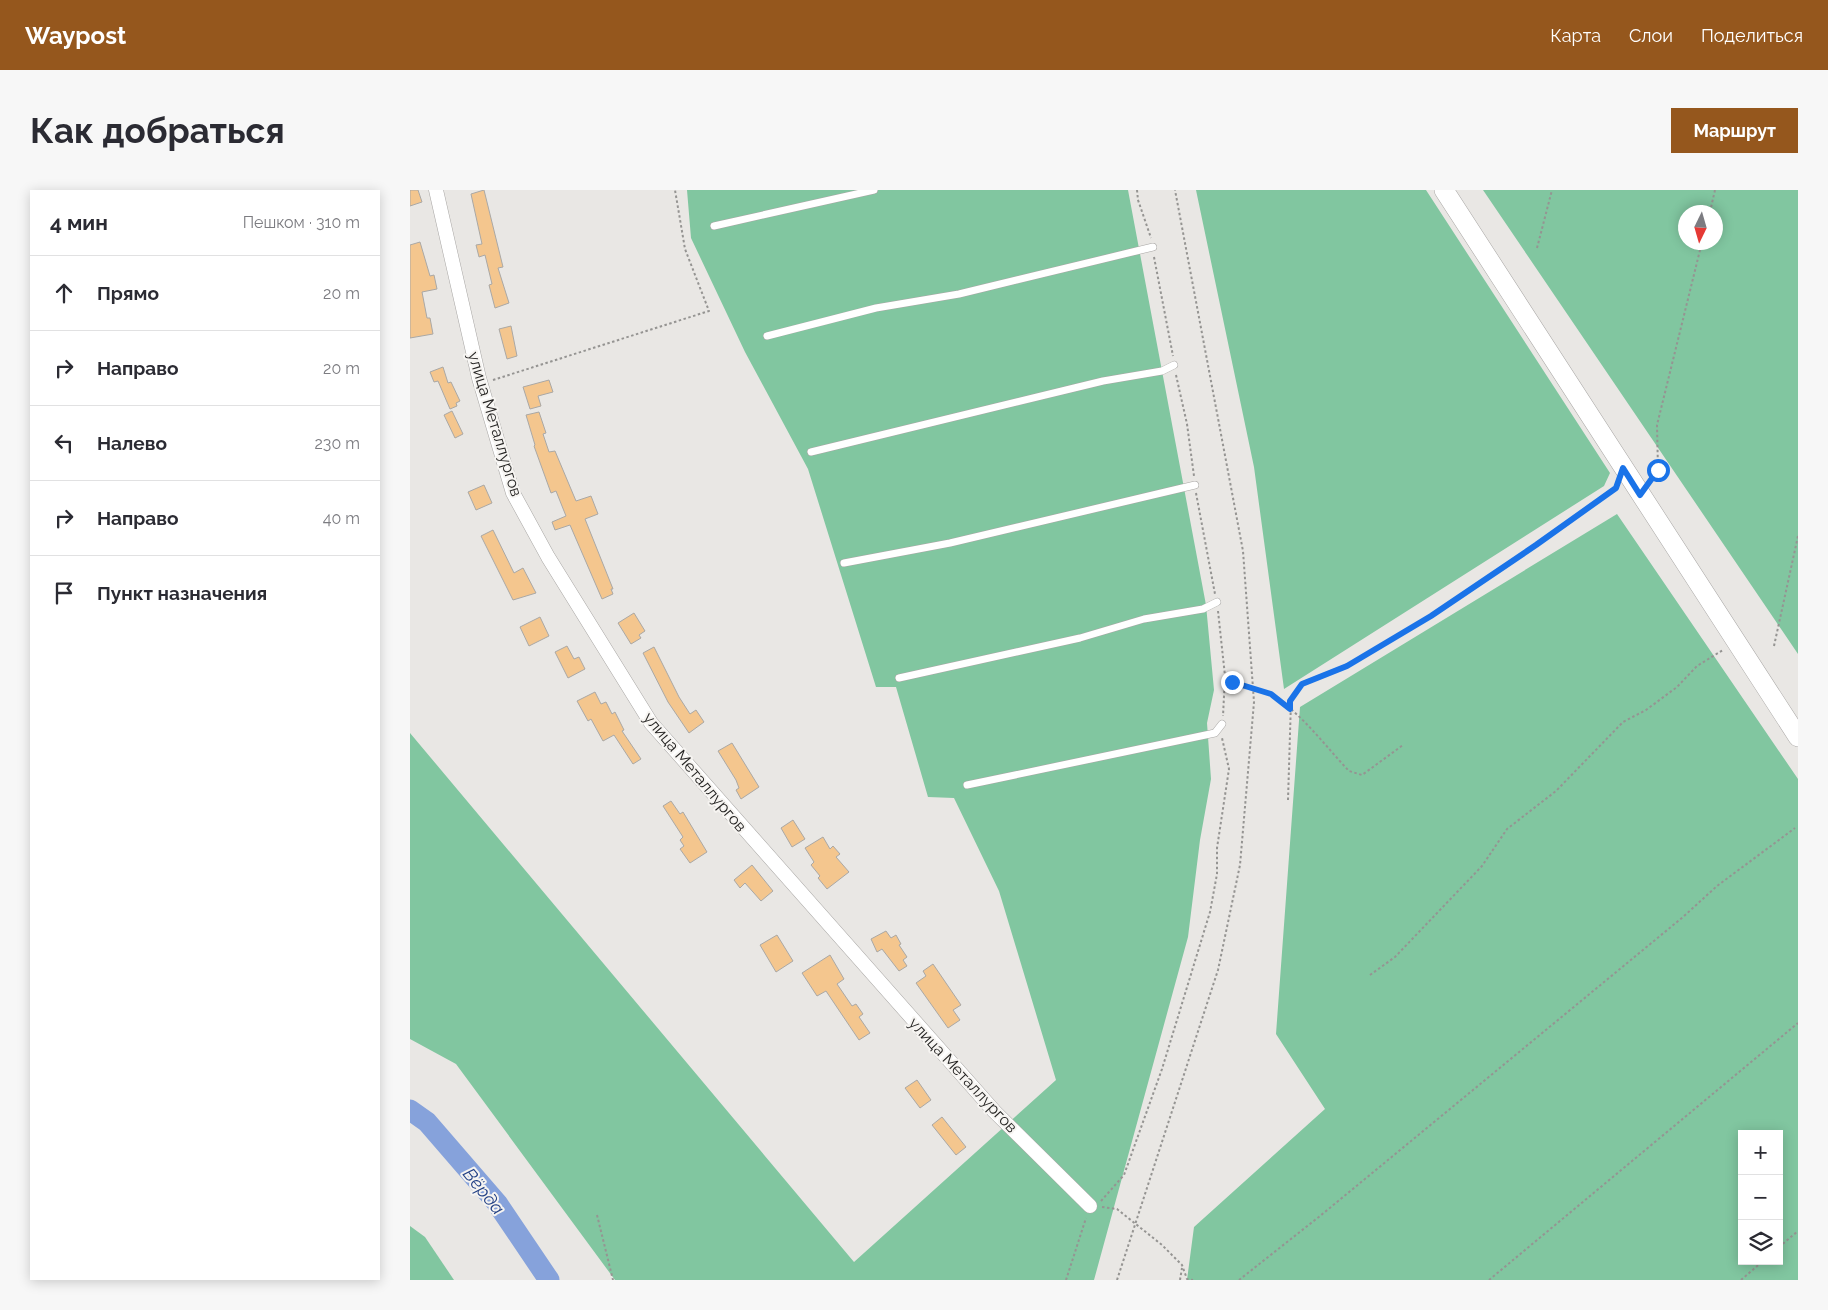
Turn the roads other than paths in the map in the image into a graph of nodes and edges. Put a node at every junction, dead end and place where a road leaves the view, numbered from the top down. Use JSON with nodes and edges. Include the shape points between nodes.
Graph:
{"nodes":[{"id":1,"x":436,"y":190,"type":"edge"},
{"id":2,"x":874,"y":190,"type":"edge"},
{"id":3,"x":1444,"y":190,"type":"edge"},
{"id":4,"x":714,"y":226,"type":"dead end"},
{"id":5,"x":1153,"y":247,"type":"dead end"},
{"id":6,"x":766,"y":336,"type":"dead end"},
{"id":7,"x":1174,"y":365,"type":"dead end"},
{"id":8,"x":811,"y":452,"type":"dead end"},
{"id":9,"x":1195,"y":485,"type":"dead end"},
{"id":10,"x":844,"y":563,"type":"dead end"},
{"id":11,"x":1217,"y":602,"type":"dead end"},
{"id":12,"x":899,"y":678,"type":"dead end"},
{"id":13,"x":1222,"y":724,"type":"dead end"},
{"id":14,"x":1798,"y":737,"type":"edge"},
{"id":15,"x":967,"y":785,"type":"dead end"},
{"id":16,"x":1090,"y":1206,"type":"road end"}],
"edges":[{"from":1,"to":16,"type":"street","name":"улица Металлургов","via":[[480,384],[513,492],[548,556],[651,723],[994,1112]]},
{"from":2,"to":4,"type":"lane"},
{"from":3,"to":14,"type":"street"},
{"from":5,"to":6,"type":"lane","via":[[959,294],[876,308]]},
{"from":7,"to":8,"type":"lane","via":[[1162,371],[1103,381]]},
{"from":9,"to":10,"type":"lane","via":[[950,543]]},
{"from":11,"to":12,"type":"lane","via":[[1203,610],[1144,619],[1080,638]]},
{"from":13,"to":15,"type":"lane","via":[[1215,733]]}]}
